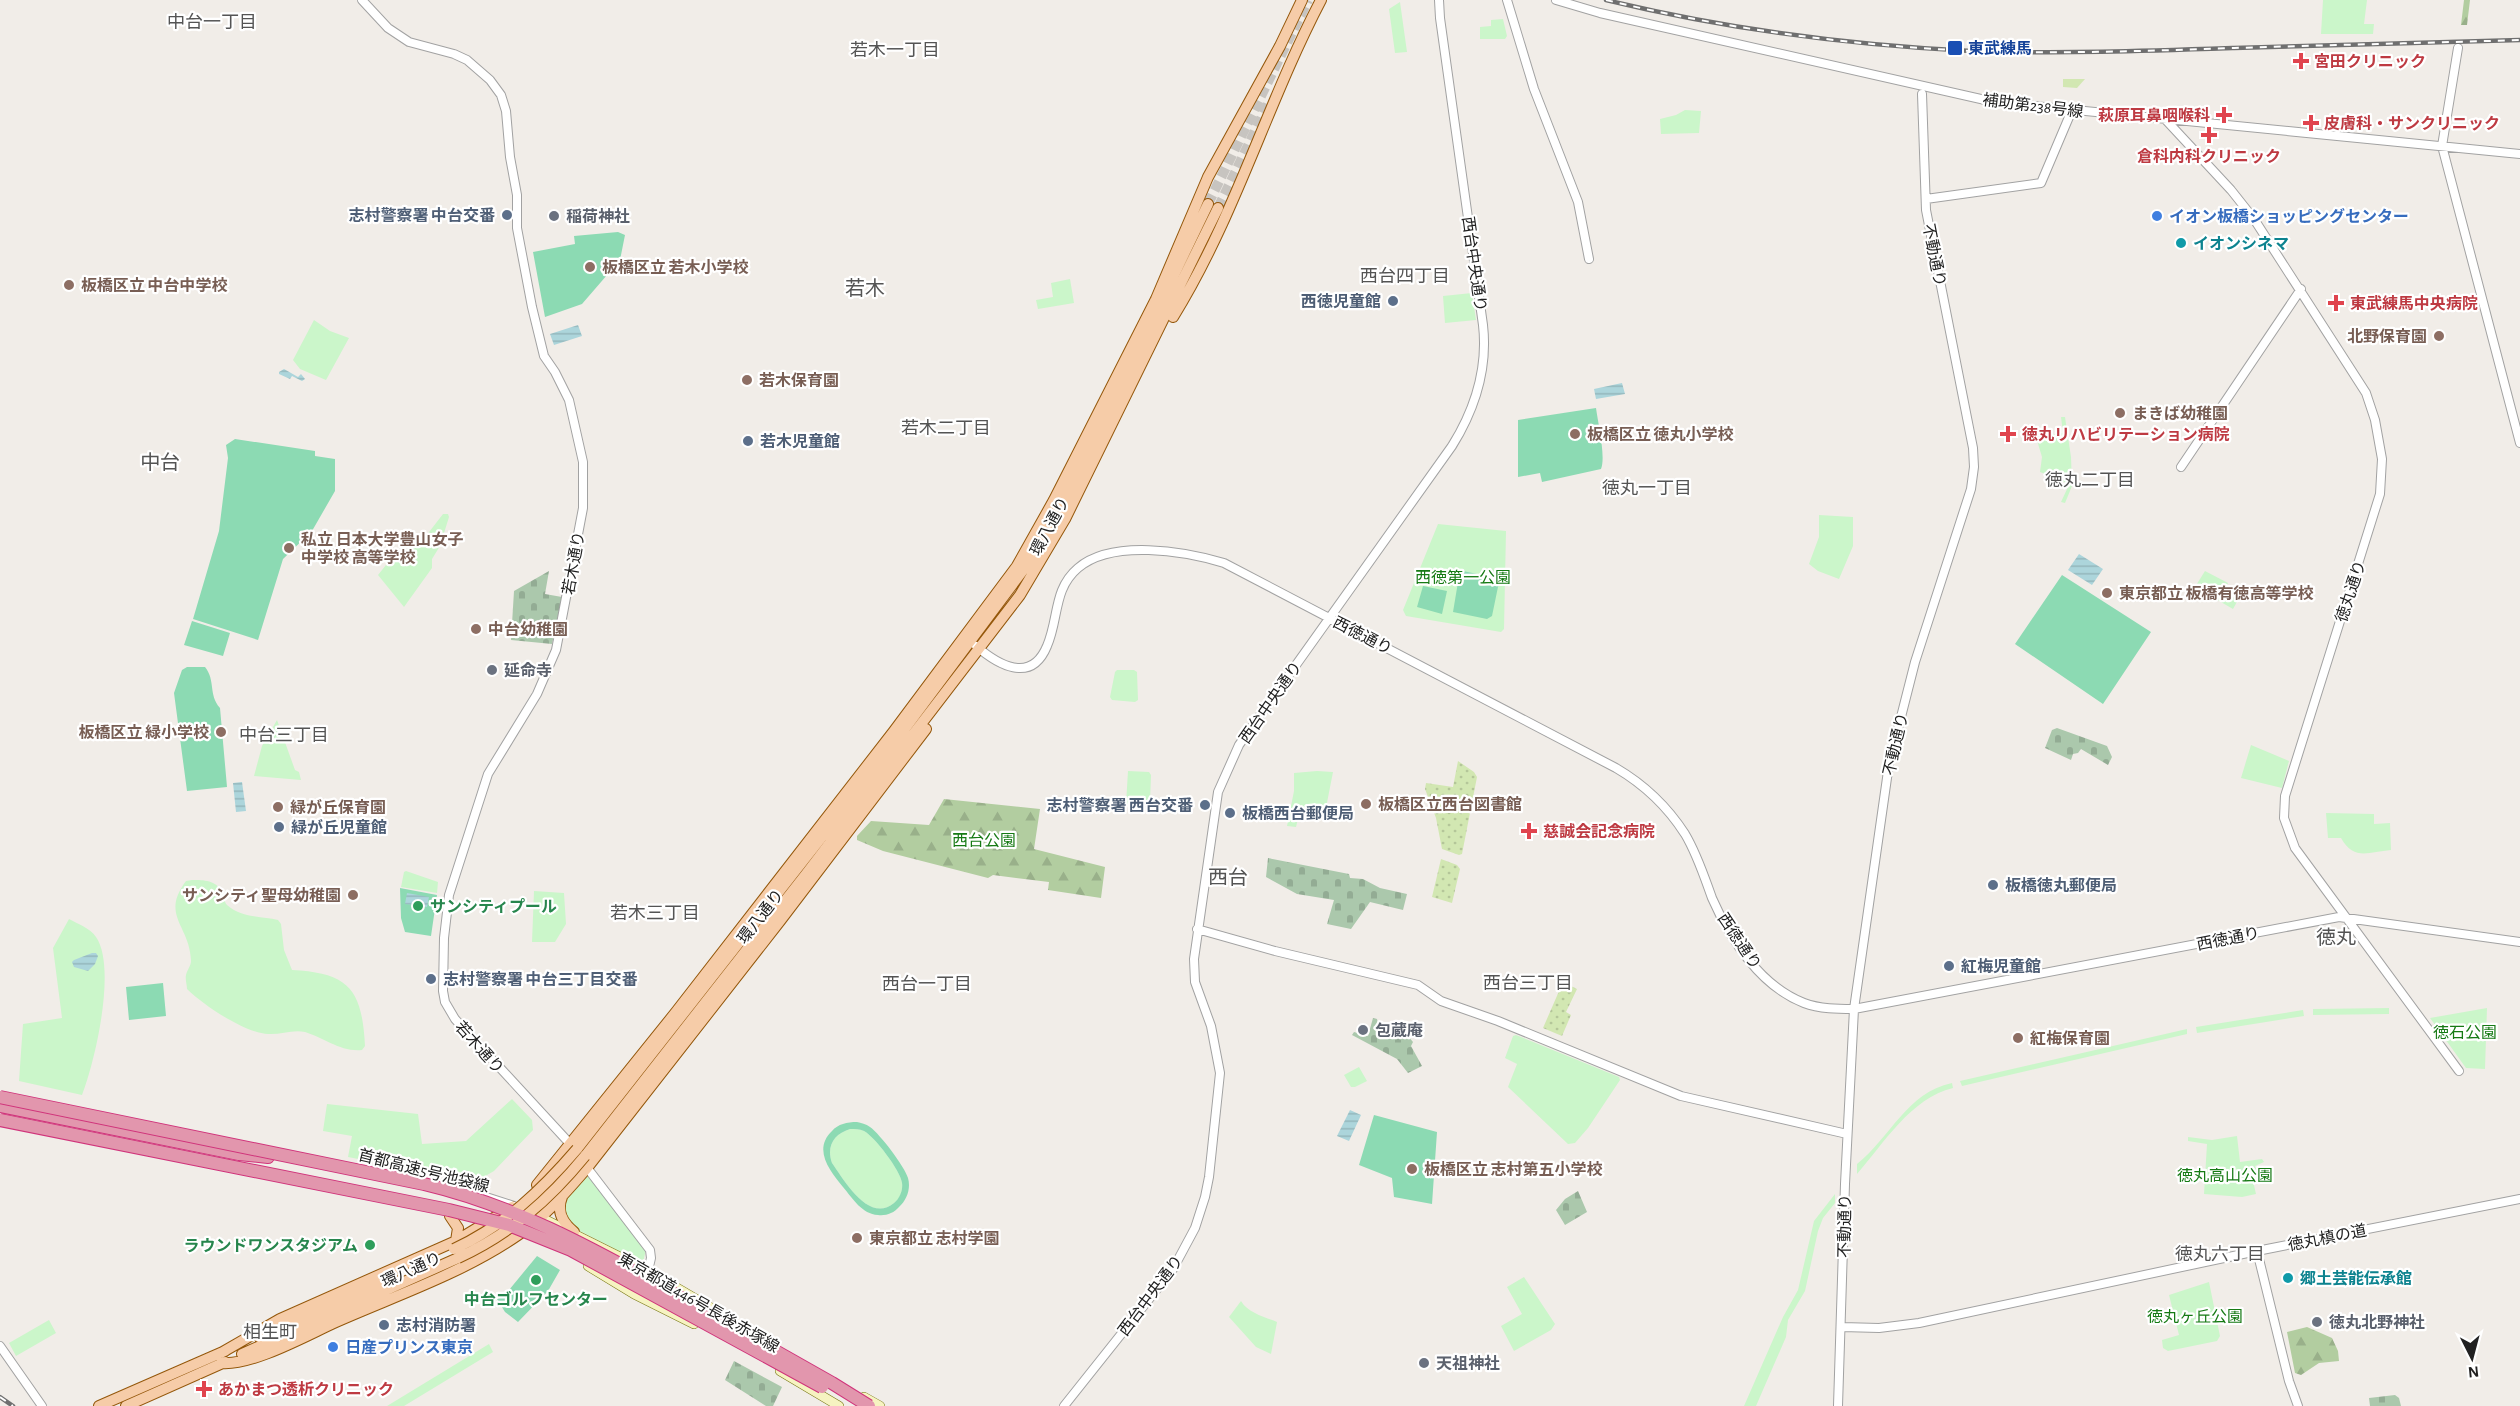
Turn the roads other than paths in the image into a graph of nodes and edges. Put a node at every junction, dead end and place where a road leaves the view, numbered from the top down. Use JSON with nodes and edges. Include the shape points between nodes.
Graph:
{"nodes":[{"id":1,"x":362,"y":0,"type":"edge"},
{"id":2,"x":1302,"y":0,"type":"edge"},
{"id":3,"x":1321,"y":0,"type":"edge"},
{"id":4,"x":1439,"y":0,"type":"edge"},
{"id":5,"x":1507,"y":0,"type":"edge"},
{"id":6,"x":1556,"y":0,"type":"edge"},
{"id":7,"x":2458,"y":48,"type":"dead end"},
{"id":8,"x":1269,"y":66,"type":"junction"},
{"id":9,"x":1284,"y":77,"type":"junction"},
{"id":10,"x":1922,"y":94,"type":"dead end"},
{"id":11,"x":2072,"y":110,"type":"junction"},
{"id":12,"x":2165,"y":119,"type":"junction"},
{"id":13,"x":2442,"y":146,"type":"junction"},
{"id":14,"x":2520,"y":154,"type":"edge"},
{"id":15,"x":1926,"y":199,"type":"junction"},
{"id":16,"x":1589,"y":259,"type":"dead end"},
{"id":17,"x":2301,"y":289,"type":"junction"},
{"id":18,"x":1159,"y":300,"type":"junction"},
{"id":19,"x":1145,"y":359,"type":"junction"},
{"id":20,"x":1111,"y":396,"type":"junction"},
{"id":21,"x":2520,"y":443,"type":"edge"},
{"id":22,"x":2181,"y":467,"type":"dead end"},
{"id":23,"x":1330,"y":618,"type":"junction"},
{"id":24,"x":971,"y":641,"type":"junction"},
{"id":25,"x":980,"y":649,"type":"junction"},
{"id":26,"x":2347,"y":917,"type":"junction"},
{"id":27,"x":1197,"y":929,"type":"junction"},
{"id":28,"x":2520,"y":942,"type":"edge"},
{"id":29,"x":743,"y":946,"type":"junction"},
{"id":30,"x":1854,"y":1009,"type":"junction"},
{"id":31,"x":686,"y":1019,"type":"junction"},
{"id":32,"x":2459,"y":1071,"type":"dead end"},
{"id":33,"x":0,"y":1096,"type":"edge"},
{"id":34,"x":0,"y":1106,"type":"edge"},
{"id":35,"x":0,"y":1112,"type":"edge"},
{"id":36,"x":0,"y":1120,"type":"edge"},
{"id":37,"x":0,"y":1125,"type":"edge"},
{"id":38,"x":1847,"y":1134,"type":"junction"},
{"id":39,"x":182,"y":1145,"type":"junction"},
{"id":40,"x":571,"y":1145,"type":"junction"},
{"id":41,"x":302,"y":1160,"type":"junction"},
{"id":42,"x":587,"y":1168,"type":"junction"},
{"id":43,"x":291,"y":1184,"type":"junction"},
{"id":44,"x":562,"y":1197,"type":"junction"},
{"id":45,"x":2520,"y":1199,"type":"edge"},
{"id":46,"x":514,"y":1206,"type":"junction"},
{"id":47,"x":450,"y":1216,"type":"junction"},
{"id":48,"x":541,"y":1217,"type":"junction"},
{"id":49,"x":486,"y":1224,"type":"junction"},
{"id":50,"x":574,"y":1232,"type":"junction"},
{"id":51,"x":519,"y":1234,"type":"junction"},
{"id":52,"x":456,"y":1240,"type":"junction"},
{"id":53,"x":2257,"y":1251,"type":"junction"},
{"id":54,"x":648,"y":1271,"type":"junction"},
{"id":55,"x":1842,"y":1328,"type":"junction"},
{"id":56,"x":0,"y":1346,"type":"edge"},
{"id":57,"x":221,"y":1358,"type":"junction"},
{"id":58,"x":42,"y":1406,"type":"edge"},
{"id":59,"x":99,"y":1406,"type":"edge"},
{"id":60,"x":126,"y":1406,"type":"edge"},
{"id":61,"x":839,"y":1406,"type":"edge"},
{"id":62,"x":854,"y":1406,"type":"edge"},
{"id":63,"x":868,"y":1406,"type":"edge"},
{"id":64,"x":880,"y":1406,"type":"edge"},
{"id":65,"x":1064,"y":1406,"type":"edge"},
{"id":66,"x":1838,"y":1406,"type":"edge"},
{"id":67,"x":2298,"y":1406,"type":"edge"}],
"edges":[{"from":1,"to":40,"type":"street","name":"若木通り","via":[[388,28],[409,42],[467,60],[501,95],[517,195],[517,228],[532,307],[544,356],[570,400],[583,462],[583,508],[560,634],[537,694],[488,774],[450,890],[443,970],[445,1002],[454,1019]]},
{"from":2,"to":8,"type":"main road"},
{"from":3,"to":9,"type":"main road"},
{"from":4,"to":23,"type":"street","name":"西台中央通り","via":[[1485,339],[1481,377],[1475,402],[1457,438]]},
{"from":5,"to":16,"type":"street","via":[[1534,89],[1578,202]]},
{"from":6,"to":11,"type":"street","name":"補助第238号線","via":[[1999,103]]},
{"from":7,"to":13,"type":"street"},
{"from":8,"to":9,"type":"main road","via":[[1271,78],[1278,81]]},
{"from":8,"to":18,"type":"main road","via":[[1208,177]]},
{"from":9,"to":19,"type":"main road","via":[[1220,226],[1175,314]]},
{"from":10,"to":15,"type":"street","name":"不動通り"},
{"from":11,"to":12,"type":"street","name":"補助第238号線"},
{"from":11,"to":15,"type":"street","via":[[2041,183]]},
{"from":12,"to":13,"type":"street","name":"補助第238号線"},
{"from":12,"to":17,"type":"street","name":"徳丸通り","via":[[2231,190]]},
{"from":13,"to":14,"type":"street","name":"補助第238号線"},
{"from":13,"to":21,"type":"street"},
{"from":15,"to":30,"type":"street","name":"不動通り","via":[[1972,437],[1974,467],[1971,489],[1915,662],[1889,764]]},
{"from":17,"to":22,"type":"street"},
{"from":17,"to":26,"type":"street","name":"徳丸通り","via":[[2366,393],[2383,466],[2378,504],[2283,807],[2295,848]]},
{"from":18,"to":19,"type":"main road","name":"環八通り","via":[[1213,206]]},
{"from":18,"to":20,"type":"main road","name":"環八通り"},
{"from":18,"to":20,"type":"main road"},
{"from":19,"to":25,"type":"main road","name":"環八通り","via":[[1049,548]]},
{"from":20,"to":24,"type":"main road","name":"環八通り","via":[[1033,557]]},
{"from":20,"to":29,"type":"main road","via":[[1017,566],[894,731]]},
{"from":23,"to":25,"type":"street","name":"西徳通り","via":[[1224,563],[1176,553],[1113,552],[1084,563],[1067,580],[1060,592],[1047,647],[1032,663],[1008,668]]},
{"from":23,"to":27,"type":"street","name":"西台中央通り","via":[[1239,745],[1222,778]]},
{"from":23,"to":30,"type":"street","name":"西徳通り","via":[[1641,784],[1667,809],[1687,837],[1721,916],[1750,962],[1775,986],[1804,1003]]},
{"from":24,"to":25,"type":"street","name":"西徳通り"},
{"from":24,"to":29,"type":"main road","name":"環八通り"},
{"from":25,"to":29,"type":"main road","name":"環八通り","via":[[945,695],[919,740]]},
{"from":26,"to":28,"type":"street","name":"西徳通り"},
{"from":26,"to":30,"type":"street","name":"西徳通り"},
{"from":26,"to":32,"type":"street","name":"徳丸通り"},
{"from":27,"to":38,"type":"street","via":[[1418,985],[1441,1001],[1682,1096]]},
{"from":27,"to":65,"type":"street","name":"西台中央通り","via":[[1195,982],[1211,1026],[1220,1073],[1205,1197],[1195,1228],[1173,1269]]},
{"from":29,"to":31,"type":"main road","name":"環八通り"},
{"from":29,"to":31,"type":"main road"},
{"from":29,"to":31,"type":"main road","via":[[706,980]]},
{"from":29,"to":31,"type":"main road","via":[[715,997]]},
{"from":30,"to":38,"type":"street","name":"不動通り"},
{"from":31,"to":40,"type":"main road"},
{"from":31,"to":42,"type":"main road"},
{"from":31,"to":57,"type":"main road","name":"環八通り","bridge":true,"via":[[564,1164],[509,1218],[471,1241]]},
{"from":31,"to":57,"type":"main road","name":"環八通り","bridge":true,"via":[[566,1179],[520,1222],[476,1250],[273,1341]]},
{"from":33,"to":41,"type":"street"},
{"from":33,"to":63,"type":"highway","name":"首都高速5号池袋線","bridge":true,"via":[[424,1184],[489,1202],[598,1251]]},
{"from":34,"to":39,"type":"highway"},
{"from":35,"to":39,"type":"highway"},
{"from":36,"to":62,"type":"highway","name":"首都高速5号池袋線","bridge":true,"via":[[449,1210],[528,1231],[593,1260]]},
{"from":37,"to":43,"type":"street"},
{"from":38,"to":55,"type":"street","name":"不動通り"},
{"from":39,"to":41,"type":"highway"},
{"from":39,"to":43,"type":"highway","via":[[250,1164]]},
{"from":40,"to":42,"type":"street","name":"若木通り"},
{"from":40,"to":46,"type":"main road","via":[[536,1187]]},
{"from":41,"to":46,"type":"street","via":[[468,1192]]},
{"from":42,"to":44,"type":"main road"},
{"from":42,"to":54,"type":"street","name":"若木通り","via":[[650,1250]]},
{"from":43,"to":47,"type":"street"},
{"from":44,"to":48,"type":"main road"},
{"from":44,"to":50,"type":"main road","via":[[561,1216]]},
{"from":45,"to":53,"type":"street","name":"徳丸槙の道"},
{"from":46,"to":48,"type":"main road","name":"東京都道446号長後赤塚線"},
{"from":46,"to":49,"type":"main road"},
{"from":47,"to":49,"type":"street"},
{"from":47,"to":52,"type":"main road","via":[[458,1228]]},
{"from":48,"to":50,"type":"main road","name":"東京都道446号長後赤塚線"},
{"from":48,"to":51,"type":"main road"},
{"from":49,"to":51,"type":"main road","name":"東京都道446号長後赤塚線"},
{"from":49,"to":52,"type":"main road"},
{"from":50,"to":54,"type":"main road","name":"東京都道446号長後赤塚線"},
{"from":51,"to":57,"type":"main road","via":[[461,1267],[272,1350],[232,1364]]},
{"from":51,"to":61,"type":"main road","name":"東京都道446号長後赤塚線","via":[[573,1256],[634,1293],[737,1345]]},
{"from":52,"to":57,"type":"main road","via":[[280,1319],[235,1343]]},
{"from":53,"to":55,"type":"street","name":"徳丸槙の道","via":[[1919,1323]]},
{"from":53,"to":67,"type":"street"},
{"from":54,"to":64,"type":"main road","name":"東京都道446号長後赤塚線"},
{"from":55,"to":66,"type":"street","name":"不動通り"},
{"from":56,"to":58,"type":"street"},
{"from":57,"to":59,"type":"main road","name":"環八通り"},
{"from":57,"to":60,"type":"main road","name":"環八通り"}]}
